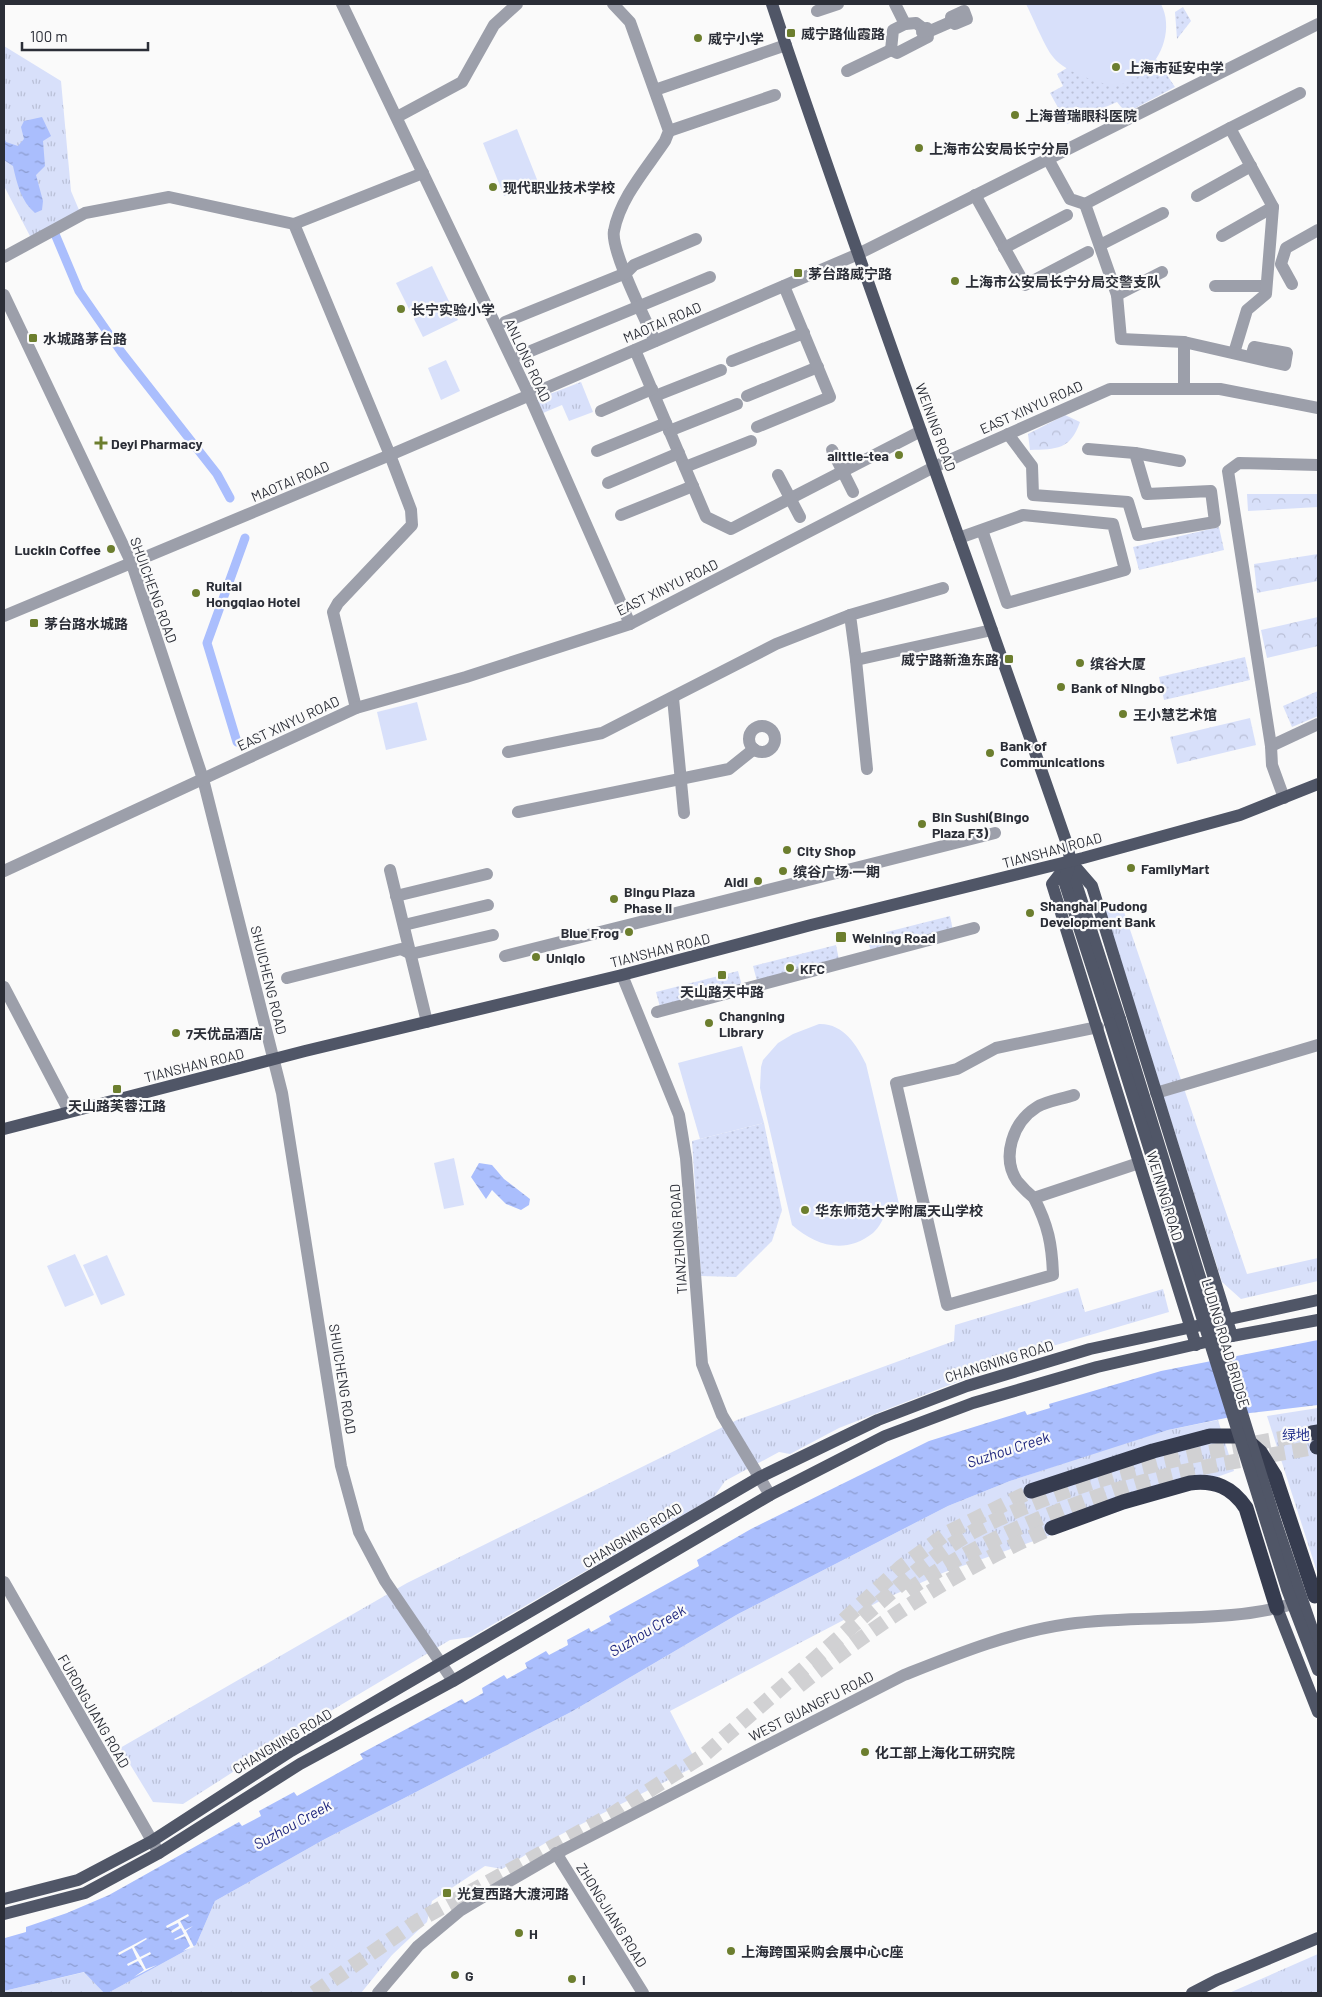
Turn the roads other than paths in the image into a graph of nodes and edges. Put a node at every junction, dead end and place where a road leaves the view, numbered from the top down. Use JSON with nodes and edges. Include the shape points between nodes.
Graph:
{"nodes":[{"id":1,"x":342,"y":4,"type":"edge"},
{"id":2,"x":518,"y":4,"type":"edge"},
{"id":3,"x":613,"y":4,"type":"edge"},
{"id":4,"x":772,"y":4,"type":"edge"},
{"id":5,"x":837,"y":4,"type":"edge"},
{"id":6,"x":896,"y":4,"type":"edge"},
{"id":7,"x":965,"y":4,"type":"edge"},
{"id":8,"x":816,"y":11,"type":"dead end"},
{"id":9,"x":905,"y":24,"type":"junction"},
{"id":10,"x":1318,"y":24,"type":"edge"},
{"id":11,"x":927,"y":33,"type":"junction"},
{"id":12,"x":786,"y":44,"type":"junction"},
{"id":13,"x":895,"y":48,"type":"junction"},
{"id":14,"x":847,"y":71,"type":"dead end"},
{"id":15,"x":655,"y":90,"type":"junction"},
{"id":16,"x":1300,"y":93,"type":"dead end"},
{"id":17,"x":775,"y":95,"type":"dead end"},
{"id":18,"x":396,"y":117,"type":"junction"},
{"id":19,"x":1230,"y":128,"type":"junction"},
{"id":20,"x":669,"y":130,"type":"junction"},
{"id":21,"x":1048,"y":159,"type":"junction"},
{"id":22,"x":1251,"y":166,"type":"junction"},
{"id":23,"x":423,"y":173,"type":"junction"},
{"id":24,"x":975,"y":195,"type":"junction"},
{"id":25,"x":1197,"y":196,"type":"dead end"},
{"id":26,"x":1085,"y":204,"type":"junction"},
{"id":27,"x":1273,"y":207,"type":"junction"},
{"id":28,"x":1163,"y":213,"type":"dead end"},
{"id":29,"x":1067,"y":215,"type":"dead end"},
{"id":30,"x":294,"y":224,"type":"junction"},
{"id":31,"x":1318,"y":230,"type":"edge"},
{"id":32,"x":1222,"y":236,"type":"dead end"},
{"id":33,"x":696,"y":239,"type":"dead end"},
{"id":34,"x":1100,"y":245,"type":"junction"},
{"id":35,"x":1004,"y":248,"type":"junction"},
{"id":36,"x":1088,"y":252,"type":"dead end"},
{"id":37,"x":856,"y":255,"type":"junction"},
{"id":38,"x":4,"y":257,"type":"edge"},
{"id":39,"x":1162,"y":272,"type":"dead end"},
{"id":40,"x":626,"y":273,"type":"junction"},
{"id":41,"x":710,"y":277,"type":"dead end"},
{"id":42,"x":1292,"y":284,"type":"dead end"},
{"id":43,"x":784,"y":286,"type":"junction"},
{"id":44,"x":1215,"y":286,"type":"dead end"},
{"id":45,"x":1266,"y":286,"type":"junction"},
{"id":46,"x":4,"y":295,"type":"edge"},
{"id":47,"x":1117,"y":295,"type":"junction"},
{"id":48,"x":640,"y":306,"type":"junction"},
{"id":49,"x":505,"y":322,"type":"dead end"},
{"id":50,"x":804,"y":333,"type":"junction"},
{"id":51,"x":655,"y":342,"type":"junction"},
{"id":52,"x":1184,"y":342,"type":"junction"},
{"id":53,"x":635,"y":350,"type":"junction"},
{"id":54,"x":1234,"y":354,"type":"junction"},
{"id":55,"x":521,"y":355,"type":"dead end"},
{"id":56,"x":1251,"y":357,"type":"dead end"},
{"id":57,"x":732,"y":361,"type":"dead end"},
{"id":58,"x":818,"y":367,"type":"junction"},
{"id":59,"x":721,"y":370,"type":"dead end"},
{"id":60,"x":1184,"y":389,"type":"junction"},
{"id":61,"x":653,"y":393,"type":"junction"},
{"id":62,"x":529,"y":396,"type":"junction"},
{"id":63,"x":1318,"y":408,"type":"edge"},
{"id":64,"x":600,"y":411,"type":"dead end"},
{"id":65,"x":668,"y":427,"type":"junction"},
{"id":66,"x":757,"y":427,"type":"dead end"},
{"id":67,"x":921,"y":430,"type":"junction"},
{"id":68,"x":1008,"y":434,"type":"junction"},
{"id":69,"x":750,"y":441,"type":"dead end"},
{"id":70,"x":1088,"y":449,"type":"dead end"},
{"id":71,"x":832,"y":450,"type":"dead end"},
{"id":72,"x":597,"y":451,"type":"dead end"},
{"id":73,"x":679,"y":453,"type":"junction"},
{"id":74,"x":1135,"y":453,"type":"junction"},
{"id":75,"x":390,"y":455,"type":"junction"},
{"id":76,"x":1180,"y":461,"type":"dead end"},
{"id":77,"x":1318,"y":465,"type":"edge"},
{"id":78,"x":684,"y":467,"type":"junction"},
{"id":79,"x":934,"y":467,"type":"junction"},
{"id":80,"x":842,"y":471,"type":"junction"},
{"id":81,"x":778,"y":475,"type":"dead end"},
{"id":82,"x":608,"y":483,"type":"dead end"},
{"id":83,"x":693,"y":486,"type":"junction"},
{"id":84,"x":853,"y":492,"type":"dead end"},
{"id":85,"x":1147,"y":494,"type":"junction"},
{"id":86,"x":790,"y":498,"type":"junction"},
{"id":87,"x":1128,"y":502,"type":"junction"},
{"id":88,"x":621,"y":515,"type":"dead end"},
{"id":89,"x":800,"y":517,"type":"dead end"},
{"id":90,"x":982,"y":530,"type":"junction"},
{"id":91,"x":959,"y":538,"type":"junction"},
{"id":92,"x":132,"y":564,"type":"junction"},
{"id":93,"x":943,"y":588,"type":"dead end"},
{"id":94,"x":850,"y":615,"type":"junction"},
{"id":95,"x":4,"y":616,"type":"edge"},
{"id":96,"x":630,"y":624,"type":"junction"},
{"id":97,"x":992,"y":630,"type":"junction"},
{"id":98,"x":856,"y":660,"type":"junction"},
{"id":99,"x":673,"y":698,"type":"junction"},
{"id":100,"x":356,"y":708,"type":"junction"},
{"id":101,"x":1318,"y":724,"type":"edge"},
{"id":102,"x":1271,"y":746,"type":"junction"},
{"id":103,"x":754,"y":749,"type":"dead end"},
{"id":104,"x":508,"y":752,"type":"dead end"},
{"id":105,"x":867,"y":769,"type":"dead end"},
{"id":106,"x":681,"y":777,"type":"junction"},
{"id":107,"x":202,"y":779,"type":"junction"},
{"id":108,"x":1318,"y":784,"type":"edge"},
{"id":109,"x":1284,"y":798,"type":"junction"},
{"id":110,"x":518,"y":812,"type":"dead end"},
{"id":111,"x":684,"y":813,"type":"dead end"},
{"id":112,"x":995,"y":833,"type":"dead end"},
{"id":113,"x":1070,"y":861,"type":"junction"},
{"id":114,"x":390,"y":870,"type":"dead end"},
{"id":115,"x":4,"y":871,"type":"edge"},
{"id":116,"x":488,"y":874,"type":"dead end"},
{"id":117,"x":396,"y":896,"type":"junction"},
{"id":118,"x":488,"y":905,"type":"dead end"},
{"id":119,"x":404,"y":925,"type":"junction"},
{"id":120,"x":974,"y":928,"type":"dead end"},
{"id":121,"x":493,"y":935,"type":"dead end"},
{"id":122,"x":411,"y":954,"type":"junction"},
{"id":123,"x":505,"y":956,"type":"dead end"},
{"id":124,"x":622,"y":975,"type":"junction"},
{"id":125,"x":287,"y":978,"type":"dead end"},
{"id":126,"x":4,"y":987,"type":"edge"},
{"id":127,"x":657,"y":1012,"type":"dead end"},
{"id":128,"x":427,"y":1022,"type":"junction"},
{"id":129,"x":1109,"y":1023,"type":"junction"},
{"id":130,"x":1318,"y":1045,"type":"edge"},
{"id":131,"x":273,"y":1060,"type":"junction"},
{"id":132,"x":1156,"y":1093,"type":"junction"},
{"id":133,"x":1074,"y":1095,"type":"dead end"},
{"id":134,"x":69,"y":1111,"type":"junction"},
{"id":135,"x":4,"y":1129,"type":"edge"},
{"id":136,"x":1139,"y":1163,"type":"junction"},
{"id":137,"x":1034,"y":1198,"type":"junction"},
{"id":138,"x":1318,"y":1300,"type":"edge"},
{"id":139,"x":1227,"y":1318,"type":"junction"},
{"id":140,"x":1318,"y":1320,"type":"edge"},
{"id":141,"x":1190,"y":1326,"type":"junction"},
{"id":142,"x":1232,"y":1336,"type":"junction"},
{"id":143,"x":1196,"y":1345,"type":"junction"},
{"id":144,"x":760,"y":1477,"type":"junction"},
{"id":145,"x":1031,"y":1492,"type":"tunnel mouth"},
{"id":146,"x":770,"y":1495,"type":"junction"},
{"id":147,"x":1052,"y":1528,"type":"tunnel mouth"},
{"id":148,"x":4,"y":1582,"type":"edge"},
{"id":149,"x":1317,"y":1598,"type":"edge"},
{"id":150,"x":1277,"y":1608,"type":"junction"},
{"id":151,"x":1318,"y":1646,"type":"edge"},
{"id":152,"x":442,"y":1665,"type":"junction"},
{"id":153,"x":1318,"y":1670,"type":"edge"},
{"id":154,"x":453,"y":1681,"type":"junction"},
{"id":155,"x":1318,"y":1712,"type":"edge"},
{"id":156,"x":152,"y":1841,"type":"junction"},
{"id":157,"x":159,"y":1853,"type":"junction"},
{"id":158,"x":556,"y":1853,"type":"junction"},
{"id":159,"x":4,"y":1899,"type":"edge"},
{"id":160,"x":4,"y":1914,"type":"edge"},
{"id":161,"x":1318,"y":1938,"type":"edge"},
{"id":162,"x":378,"y":1993,"type":"edge"},
{"id":163,"x":643,"y":1993,"type":"edge"},
{"id":164,"x":1192,"y":1993,"type":"edge"}],
"edges":[{"from":1,"to":18,"type":"street","name":"ANLONG ROAD"},
{"from":2,"to":18,"type":"street","via":[[494,25],[462,82]]},
{"from":3,"to":15,"type":"street","via":[[630,22]]},
{"from":4,"to":12,"type":"main road","name":"WEINING ROAD"},
{"from":5,"to":8,"type":"street"},
{"from":6,"to":9,"type":"street"},
{"from":7,"to":11,"type":"street","via":[[955,8],[955,18]]},
{"from":9,"to":11,"type":"street","via":[[916,23]]},
{"from":9,"to":13,"type":"street","via":[[893,30]]},
{"from":10,"to":21,"type":"street","name":"MAOTAI ROAD"},
{"from":11,"to":13,"type":"street"},
{"from":12,"to":15,"type":"street"},
{"from":12,"to":37,"type":"main road","name":"WEINING ROAD"},
{"from":13,"to":14,"type":"street"},
{"from":15,"to":20,"type":"street"},
{"from":16,"to":19,"type":"street"},
{"from":17,"to":20,"type":"street"},
{"from":18,"to":23,"type":"street","name":"ANLONG ROAD"},
{"from":19,"to":22,"type":"street"},
{"from":19,"to":26,"type":"street"},
{"from":20,"to":40,"type":"street","via":[[621,209],[613,232]]},
{"from":21,"to":24,"type":"street","name":"MAOTAI ROAD"},
{"from":21,"to":26,"type":"street","via":[[1070,199]]},
{"from":22,"to":25,"type":"street"},
{"from":22,"to":27,"type":"street"},
{"from":23,"to":30,"type":"street"},
{"from":23,"to":62,"type":"street","name":"ANLONG ROAD"},
{"from":24,"to":35,"type":"street"},
{"from":24,"to":37,"type":"street","name":"MAOTAI ROAD"},
{"from":26,"to":34,"type":"street"},
{"from":27,"to":32,"type":"street"},
{"from":27,"to":45,"type":"street"},
{"from":28,"to":34,"type":"street"},
{"from":29,"to":35,"type":"street"},
{"from":30,"to":38,"type":"street","via":[[169,197],[85,213]]},
{"from":30,"to":75,"type":"street"},
{"from":31,"to":42,"type":"street","via":[[1286,248],[1281,264]]},
{"from":33,"to":40,"type":"street","via":[[634,265]]},
{"from":34,"to":47,"type":"street"},
{"from":35,"to":36,"type":"street","via":[[1025,286]]},
{"from":37,"to":43,"type":"street","name":"MAOTAI ROAD"},
{"from":37,"to":67,"type":"main road","name":"WEINING ROAD"},
{"from":39,"to":47,"type":"street"},
{"from":40,"to":48,"type":"street"},
{"from":40,"to":49,"type":"street"},
{"from":41,"to":48,"type":"street"},
{"from":43,"to":50,"type":"street"},
{"from":43,"to":51,"type":"street","name":"MAOTAI ROAD"},
{"from":44,"to":45,"type":"street"},
{"from":45,"to":54,"type":"street","via":[[1266,294],[1247,310]]},
{"from":46,"to":92,"type":"street","name":"SHUICHENG ROAD"},
{"from":47,"to":52,"type":"street","via":[[1121,339]]},
{"from":48,"to":51,"type":"street"},
{"from":48,"to":55,"type":"street"},
{"from":50,"to":57,"type":"street"},
{"from":50,"to":58,"type":"street"},
{"from":51,"to":53,"type":"street","name":"MAOTAI ROAD"},
{"from":52,"to":54,"type":"street"},
{"from":52,"to":60,"type":"street"},
{"from":53,"to":61,"type":"street"},
{"from":53,"to":62,"type":"street","name":"MAOTAI ROAD"},
{"from":54,"to":56,"type":"street"},
{"from":58,"to":65,"type":"street"},
{"from":58,"to":66,"type":"street","via":[[830,397]]},
{"from":59,"to":61,"type":"street"},
{"from":60,"to":63,"type":"street","name":"EAST XINYU ROAD","via":[[1220,390]]},
{"from":60,"to":68,"type":"street","name":"EAST XINYU ROAD","via":[[1110,389]]},
{"from":61,"to":64,"type":"street"},
{"from":61,"to":65,"type":"street"},
{"from":62,"to":75,"type":"street","name":"MAOTAI ROAD"},
{"from":62,"to":96,"type":"street","name":"ANLONG ROAD"},
{"from":65,"to":72,"type":"street"},
{"from":65,"to":73,"type":"street"},
{"from":67,"to":79,"type":"main road","name":"WEINING ROAD"},
{"from":67,"to":80,"type":"street"},
{"from":68,"to":79,"type":"street","name":"EAST XINYU ROAD"},
{"from":68,"to":87,"type":"street","via":[[1032,466],[1033,495]]},
{"from":69,"to":78,"type":"street"},
{"from":70,"to":74,"type":"street"},
{"from":71,"to":80,"type":"street"},
{"from":73,"to":78,"type":"street"},
{"from":73,"to":82,"type":"street"},
{"from":74,"to":76,"type":"street"},
{"from":74,"to":85,"type":"street"},
{"from":75,"to":92,"type":"street","name":"MAOTAI ROAD"},
{"from":75,"to":100,"type":"street","via":[[411,510],[412,525],[333,612]]},
{"from":77,"to":102,"type":"street","via":[[1240,463],[1228,471]]},
{"from":78,"to":83,"type":"street"},
{"from":79,"to":91,"type":"main road","name":"WEINING ROAD"},
{"from":79,"to":96,"type":"street","name":"EAST XINYU ROAD"},
{"from":80,"to":84,"type":"street"},
{"from":80,"to":86,"type":"street"},
{"from":81,"to":86,"type":"street"},
{"from":83,"to":86,"type":"street","via":[[706,517],[731,529]]},
{"from":83,"to":88,"type":"street"},
{"from":85,"to":87,"type":"street"},
{"from":85,"to":87,"type":"street","via":[[1210,491],[1215,522],[1138,535]]},
{"from":86,"to":89,"type":"street"},
{"from":90,"to":90,"type":"street","via":[[1023,515],[1113,524],[1125,570],[1007,603]]},
{"from":90,"to":91,"type":"street"},
{"from":91,"to":97,"type":"main road","name":"WEINING ROAD"},
{"from":92,"to":95,"type":"street","name":"MAOTAI ROAD"},
{"from":92,"to":107,"type":"street","name":"SHUICHENG ROAD"},
{"from":93,"to":94,"type":"street"},
{"from":94,"to":98,"type":"street"},
{"from":94,"to":99,"type":"street","via":[[776,644]]},
{"from":96,"to":100,"type":"street","name":"EAST XINYU ROAD","via":[[473,675]]},
{"from":97,"to":98,"type":"street"},
{"from":97,"to":113,"type":"main road","name":"WEINING ROAD","via":[[1067,844]]},
{"from":98,"to":105,"type":"street"},
{"from":99,"to":104,"type":"street","via":[[602,733]]},
{"from":99,"to":106,"type":"street"},
{"from":100,"to":107,"type":"street","name":"EAST XINYU ROAD"},
{"from":101,"to":102,"type":"street"},
{"from":102,"to":109,"type":"street","via":[[1272,764]]},
{"from":103,"to":106,"type":"street","via":[[729,769]]},
{"from":106,"to":110,"type":"street"},
{"from":106,"to":111,"type":"street"},
{"from":107,"to":115,"type":"street","name":"EAST XINYU ROAD"},
{"from":107,"to":131,"type":"street","name":"SHUICHENG ROAD"},
{"from":108,"to":109,"type":"main road","name":"TIANSHAN ROAD"},
{"from":109,"to":113,"type":"main road","name":"TIANSHAN ROAD","via":[[1240,815]]},
{"from":112,"to":123,"type":"street"},
{"from":113,"to":124,"type":"main road","name":"TIANSHAN ROAD"},
{"from":113,"to":129,"type":"main road","name":"WEINING ROAD","via":[[1064,881]]},
{"from":113,"to":132,"type":"main road","name":"WEINING ROAD","via":[[1092,886]]},
{"from":114,"to":117,"type":"street"},
{"from":116,"to":117,"type":"street"},
{"from":117,"to":119,"type":"street"},
{"from":118,"to":119,"type":"street"},
{"from":119,"to":122,"type":"street"},
{"from":120,"to":127,"type":"street"},
{"from":121,"to":122,"type":"street"},
{"from":122,"to":125,"type":"street","via":[[400,949]]},
{"from":122,"to":128,"type":"street"},
{"from":124,"to":128,"type":"main road","name":"TIANSHAN ROAD"},
{"from":124,"to":144,"type":"street","name":"TIANZHONG ROAD","via":[[680,1115],[702,1364],[722,1415]]},
{"from":126,"to":134,"type":"street"},
{"from":128,"to":131,"type":"main road","name":"TIANSHAN ROAD"},
{"from":129,"to":136,"type":"main road","name":"WEINING ROAD"},
{"from":129,"to":137,"type":"street","via":[[996,1048],[957,1069],[896,1083],[947,1305],[1053,1275],[1052,1246]]},
{"from":129,"to":151,"type":"main road","name":"LUDING ROAD BRIDGE","bridge":true},
{"from":129,"to":153,"type":"main road","name":"LUDING ROAD BRIDGE","bridge":true,"via":[[1281,1571]]},
{"from":130,"to":132,"type":"street"},
{"from":131,"to":134,"type":"main road","name":"TIANSHAN ROAD"},
{"from":131,"to":152,"type":"street","name":"SHUICHENG ROAD","via":[[282,1093],[341,1466],[360,1532],[385,1582]]},
{"from":132,"to":139,"type":"main road","name":"WEINING ROAD"},
{"from":133,"to":137,"type":"street","via":[[1037,1107],[1020,1122],[1011,1142],[1010,1164],[1017,1181]]},
{"from":134,"to":135,"type":"main road","name":"TIANSHAN ROAD"},
{"from":136,"to":137,"type":"street"},
{"from":136,"to":141,"type":"main road","name":"WEINING ROAD"},
{"from":138,"to":139,"type":"main road","name":"CHANGNING ROAD"},
{"from":139,"to":141,"type":"main road","name":"CHANGNING ROAD"},
{"from":139,"to":142,"type":"main road","name":"WEINING ROAD"},
{"from":140,"to":142,"type":"main road","name":"CHANGNING ROAD"},
{"from":141,"to":143,"type":"main road","name":"WEINING ROAD"},
{"from":141,"to":144,"type":"main road","name":"CHANGNING ROAD","via":[[1090,1349],[967,1386],[878,1420]]},
{"from":142,"to":143,"type":"main road","name":"CHANGNING ROAD"},
{"from":143,"to":146,"type":"main road","name":"CHANGNING ROAD","via":[[1097,1367],[973,1403],[885,1436]]},
{"from":144,"to":146,"type":"street","name":"TIANZHONG ROAD"},
{"from":144,"to":152,"type":"main road","name":"CHANGNING ROAD"},
{"from":145,"to":149,"type":"highway","via":[[1153,1450],[1210,1436],[1238,1436],[1260,1452],[1274,1476]]},
{"from":146,"to":154,"type":"main road","name":"CHANGNING ROAD"},
{"from":147,"to":150,"type":"highway","via":[[1123,1502],[1190,1483],[1220,1485],[1236,1494],[1246,1508]]},
{"from":148,"to":156,"type":"street","name":"FURONGJIANG ROAD"},
{"from":149,"to":150,"type":"street","name":"WEST GUANGFU ROAD"},
{"from":150,"to":155,"type":"main road"},
{"from":150,"to":158,"type":"street","name":"WEST GUANGFU ROAD","via":[[1067,1624],[1010,1636],[962,1652],[904,1675]]},
{"from":152,"to":154,"type":"street","name":"SHUICHENG ROAD"},
{"from":152,"to":156,"type":"main road","name":"CHANGNING ROAD","via":[[291,1751]]},
{"from":154,"to":157,"type":"main road","name":"CHANGNING ROAD","via":[[300,1764]]},
{"from":156,"to":157,"type":"street","name":"FURONGJIANG ROAD"},
{"from":156,"to":159,"type":"main road","name":"CHANGNING ROAD","via":[[78,1880]]},
{"from":157,"to":160,"type":"main road","name":"CHANGNING ROAD","via":[[84,1893]]},
{"from":158,"to":162,"type":"street","name":"WEST GUANGFU ROAD","via":[[461,1910],[418,1946]]},
{"from":158,"to":163,"type":"street","name":"ZHONGJIANG ROAD"},
{"from":161,"to":164,"type":"main road"}]}
